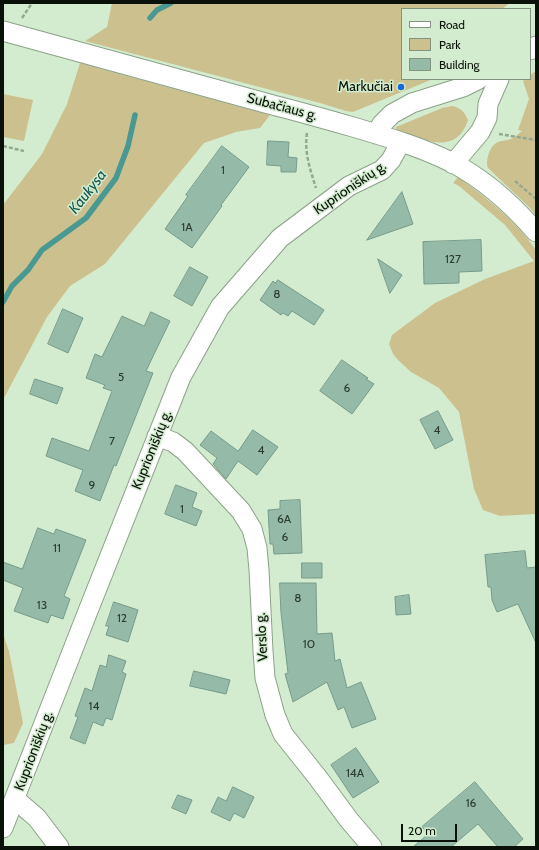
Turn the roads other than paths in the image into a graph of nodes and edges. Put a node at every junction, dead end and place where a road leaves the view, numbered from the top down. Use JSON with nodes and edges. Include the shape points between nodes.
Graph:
{"nodes":[{"id":1,"x":3,"y":30,"type":"edge"},
{"id":2,"x":499,"y":80,"type":"edge"},
{"id":3,"x":471,"y":83,"type":"edge"},
{"id":4,"x":488,"y":104,"type":"junction"},
{"id":5,"x":376,"y":134,"type":"junction"},
{"id":6,"x":401,"y":142,"type":"junction"},
{"id":7,"x":453,"y":164,"type":"junction"},
{"id":8,"x":536,"y":232,"type":"edge"},
{"id":9,"x":158,"y":436,"type":"junction"},
{"id":10,"x":15,"y":799,"type":"junction"},
{"id":11,"x":3,"y":828,"type":"edge"},
{"id":12,"x":59,"y":847,"type":"edge"},
{"id":13,"x":372,"y":847,"type":"edge"}],
"edges":[{"from":1,"to":5,"type":"street","name":"Subačiaus g."},
{"from":2,"to":4,"type":"street"},
{"from":3,"to":4,"type":"street"},
{"from":3,"to":5,"type":"street","via":[[412,104],[392,114]]},
{"from":4,"to":7,"type":"street","via":[[480,132]]},
{"from":5,"to":6,"type":"street","name":"Subačiaus g."},
{"from":6,"to":7,"type":"street","name":"Subačiaus g."},
{"from":6,"to":9,"type":"street","name":"Kuprioniškių g.","via":[[382,170],[349,186],[280,238],[220,308],[181,377]]},
{"from":7,"to":8,"type":"street","name":"Subačiaus g.","via":[[484,182],[506,200]]},
{"from":9,"to":10,"type":"street","name":"Kuprioniškių g."},
{"from":9,"to":13,"type":"street","name":"Verslo g.","via":[[173,442],[185,451],[241,511],[252,529],[259,570],[265,678],[275,715],[283,734]]},
{"from":10,"to":11,"type":"street","name":"Kuprioniškių g."},
{"from":10,"to":12,"type":"street","via":[[37,818]]}]}
